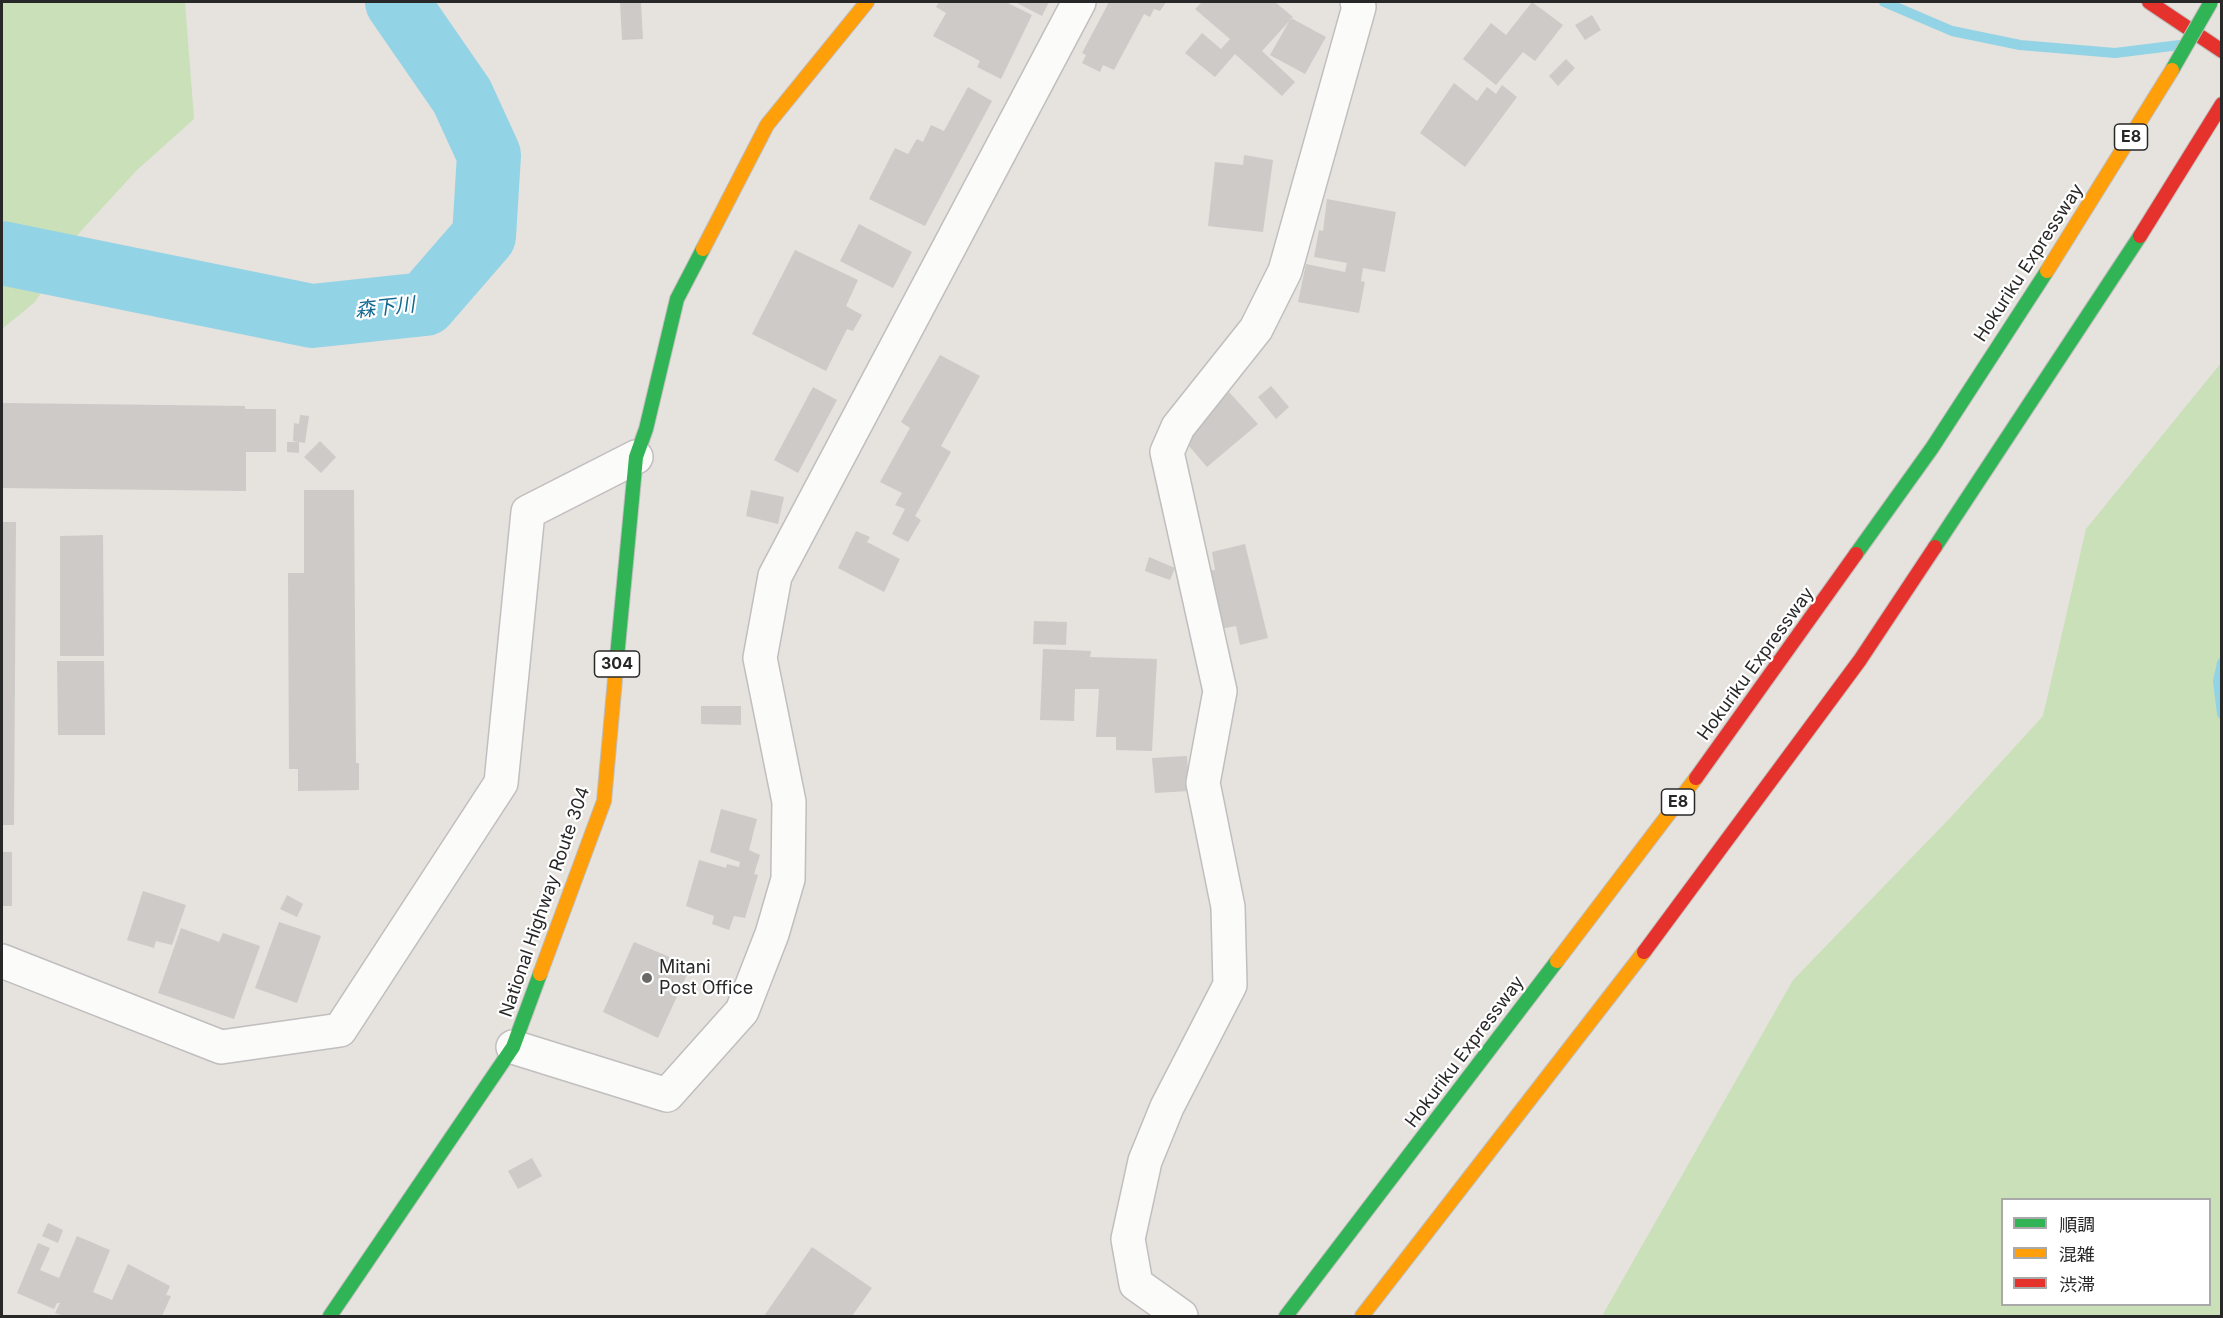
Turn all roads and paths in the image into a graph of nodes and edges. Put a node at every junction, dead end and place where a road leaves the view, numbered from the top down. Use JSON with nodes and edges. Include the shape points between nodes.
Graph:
{"nodes":[{"id":1,"x":867,"y":2,"type":"edge"},
{"id":2,"x":1079,"y":2,"type":"edge"},
{"id":3,"x":1357,"y":2,"type":"edge"},
{"id":4,"x":2149,"y":2,"type":"edge"},
{"id":5,"x":2211,"y":2,"type":"edge"},
{"id":6,"x":2222,"y":51,"type":"edge"},
{"id":7,"x":2222,"y":104,"type":"edge"},
{"id":8,"x":636,"y":457,"type":"junction"},
{"id":9,"x":2,"y":961,"type":"edge"},
{"id":10,"x":513,"y":1047,"type":"junction"},
{"id":11,"x":1177,"y":1313,"type":"edge"},
{"id":12,"x":330,"y":1317,"type":"edge"},
{"id":13,"x":1286,"y":1317,"type":"edge"},
{"id":14,"x":1362,"y":1317,"type":"edge"}],
"edges":[{"from":1,"to":8,"type":"highway","name":"National Highway Route 304","number":"304","via":[[767,125],[677,299]]},
{"from":2,"to":10,"type":"street","via":[[775,576],[760,658],[789,802],[788,879],[742,1011],[667,1095]]},
{"from":3,"to":11,"type":"street","via":[[1359,7],[1285,271],[1256,329],[1178,427],[1167,452],[1220,691],[1203,783],[1228,907],[1230,985],[1167,1107],[1144,1161],[1128,1239],[1136,1284]]},
{"from":4,"to":6,"type":"highway"},
{"from":5,"to":13,"type":"highway","name":"Hokuriku Expressway","number":"E8","bridge":true,"via":[[2163,86],[1932,448],[1696,778]]},
{"from":7,"to":14,"type":"highway","via":[[2097,305],[1798,746]]},
{"from":8,"to":9,"type":"street","via":[[528,512],[501,783],[340,1029],[221,1047]]},
{"from":8,"to":10,"type":"highway","name":"National Highway Route 304","number":"304","via":[[604,801]]},
{"from":10,"to":12,"type":"highway","name":"National Highway Route 304","number":"304"}]}
